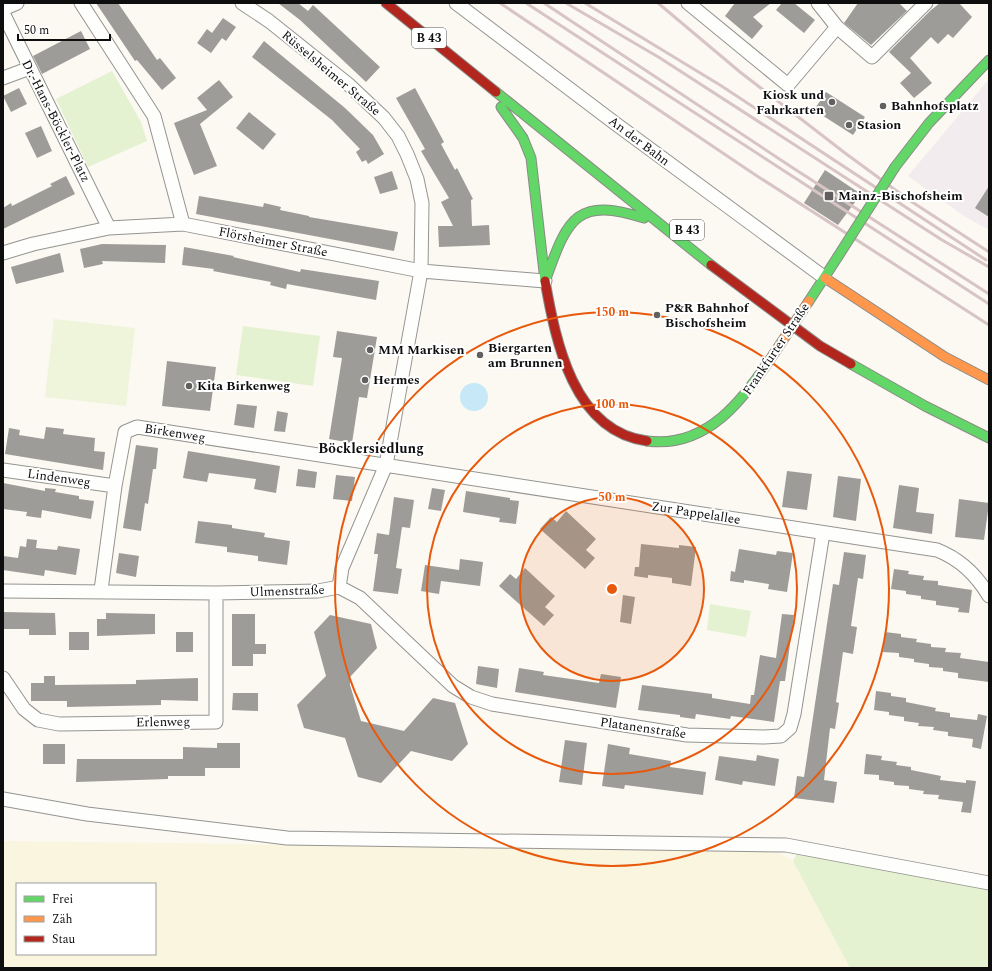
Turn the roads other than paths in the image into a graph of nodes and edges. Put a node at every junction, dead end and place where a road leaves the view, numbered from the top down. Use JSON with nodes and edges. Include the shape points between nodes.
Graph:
{"nodes":[{"id":1,"x":17,"y":3,"type":"edge"},
{"id":2,"x":81,"y":3,"type":"edge"},
{"id":3,"x":242,"y":3,"type":"edge"},
{"id":4,"x":386,"y":3,"type":"edge"},
{"id":5,"x":456,"y":3,"type":"edge"},
{"id":6,"x":688,"y":3,"type":"edge"},
{"id":7,"x":818,"y":3,"type":"edge"},
{"id":8,"x":926,"y":3,"type":"edge"},
{"id":9,"x":3,"y":9,"type":"edge"},
{"id":10,"x":3,"y":13,"type":"edge"},
{"id":11,"x":839,"y":29,"type":"junction"},
{"id":12,"x":989,"y":60,"type":"edge"},
{"id":13,"x":30,"y":68,"type":"junction"},
{"id":14,"x":473,"y":74,"type":"junction"},
{"id":15,"x":3,"y":78,"type":"edge"},
{"id":16,"x":182,"y":224,"type":"junction"},
{"id":17,"x":110,"y":228,"type":"junction"},
{"id":18,"x":678,"y":239,"type":"junction"},
{"id":19,"x":3,"y":253,"type":"edge"},
{"id":20,"x":421,"y":272,"type":"junction"},
{"id":21,"x":825,"y":278,"type":"junction"},
{"id":22,"x":545,"y":281,"type":"junction"},
{"id":23,"x":791,"y":309,"type":"dead end"},
{"id":24,"x":810,"y":322,"type":"dead end"},
{"id":25,"x":989,"y":380,"type":"edge"},
{"id":26,"x":989,"y":438,"type":"edge"},
{"id":27,"x":386,"y":465,"type":"junction"},
{"id":28,"x":3,"y":470,"type":"edge"},
{"id":29,"x":114,"y":486,"type":"junction"},
{"id":30,"x":823,"y":533,"type":"junction"},
{"id":31,"x":339,"y":587,"type":"junction"},
{"id":32,"x":101,"y":590,"type":"junction"},
{"id":33,"x":3,"y":591,"type":"edge"},
{"id":34,"x":216,"y":593,"type":"junction"},
{"id":35,"x":989,"y":596,"type":"edge"},
{"id":36,"x":3,"y":678,"type":"edge"},
{"id":37,"x":3,"y":799,"type":"edge"},
{"id":38,"x":989,"y":883,"type":"edge"}],
"edges":[{"from":1,"to":9,"type":"street"},
{"from":2,"to":16,"type":"street","via":[[154,116]]},
{"from":3,"to":20,"type":"street","name":"Rüsselsheimer Straße","via":[[269,21],[348,84],[384,118],[398,136],[417,179],[422,203]]},
{"from":4,"to":14,"type":"main road","number":"B 43"},
{"from":5,"to":21,"type":"street","name":"An der Bahn"},
{"from":6,"to":11,"type":"street","via":[[788,85]]},
{"from":7,"to":11,"type":"street"},
{"from":8,"to":11,"type":"street","via":[[872,57]]},
{"from":10,"to":13,"type":"street","name":"Dr.-Hans-Böckler-Platz"},
{"from":12,"to":21,"type":"main road","name":"Frankfurter Straße","bridge":true,"via":[[929,123],[895,167]]},
{"from":13,"to":15,"type":"street"},
{"from":13,"to":17,"type":"street","name":"Dr.-Hans-Böckler-Platz"},
{"from":14,"to":18,"type":"main road","number":"B 43"},
{"from":14,"to":22,"type":"main road","name":"Frankfurter Straße","via":[[513,121],[531,158]]},
{"from":16,"to":17,"type":"street","name":"Flörsheimer Straße"},
{"from":16,"to":20,"type":"street","name":"Flörsheimer Straße"},
{"from":17,"to":19,"type":"street","name":"Flörsheimer Straße"},
{"from":18,"to":22,"type":"main road","via":[[644,218],[625,211],[611,208],[584,212],[569,224],[558,244]]},
{"from":18,"to":26,"type":"main road","number":"B 43","via":[[820,346],[925,406]]},
{"from":20,"to":22,"type":"street","name":"Flörsheimer Straße"},
{"from":20,"to":27,"type":"street","name":"Ulmenstraße"},
{"from":21,"to":22,"type":"main road","name":"Frankfurter Straße","bridge":true,"via":[[741,400],[706,430],[675,442],[653,443],[621,434],[603,422],[584,401],[574,384],[559,340]]},
{"from":21,"to":25,"type":"main road","via":[[946,357]]},
{"from":23,"to":24,"type":"main road"},
{"from":27,"to":29,"type":"street","name":"Birkenweg","via":[[137,427],[125,432]]},
{"from":27,"to":30,"type":"street","name":"Zur Pappelallee"},
{"from":27,"to":31,"type":"street","name":"Ulmenstraße","via":[[342,568]]},
{"from":28,"to":29,"type":"street","name":"Lindenweg"},
{"from":29,"to":32,"type":"street","name":"Birkenweg"},
{"from":30,"to":31,"type":"street","name":"Platanenstraße","via":[[790,728],[781,736],[764,738],[687,735],[492,704],[471,697],[453,686],[360,598]]},
{"from":30,"to":35,"type":"street","name":"Zur Pappelallee","via":[[937,550],[953,556],[969,570]]},
{"from":31,"to":34,"type":"street","name":"Ulmenstraße","via":[[318,591]]},
{"from":32,"to":33,"type":"street","name":"Ulmenstraße"},
{"from":32,"to":34,"type":"street","name":"Ulmenstraße"},
{"from":34,"to":36,"type":"street","name":"Erlenweg","via":[[216,722],[59,724],[38,720],[24,709]]},
{"from":37,"to":38,"type":"street","via":[[87,814],[288,838],[786,845]]}]}
